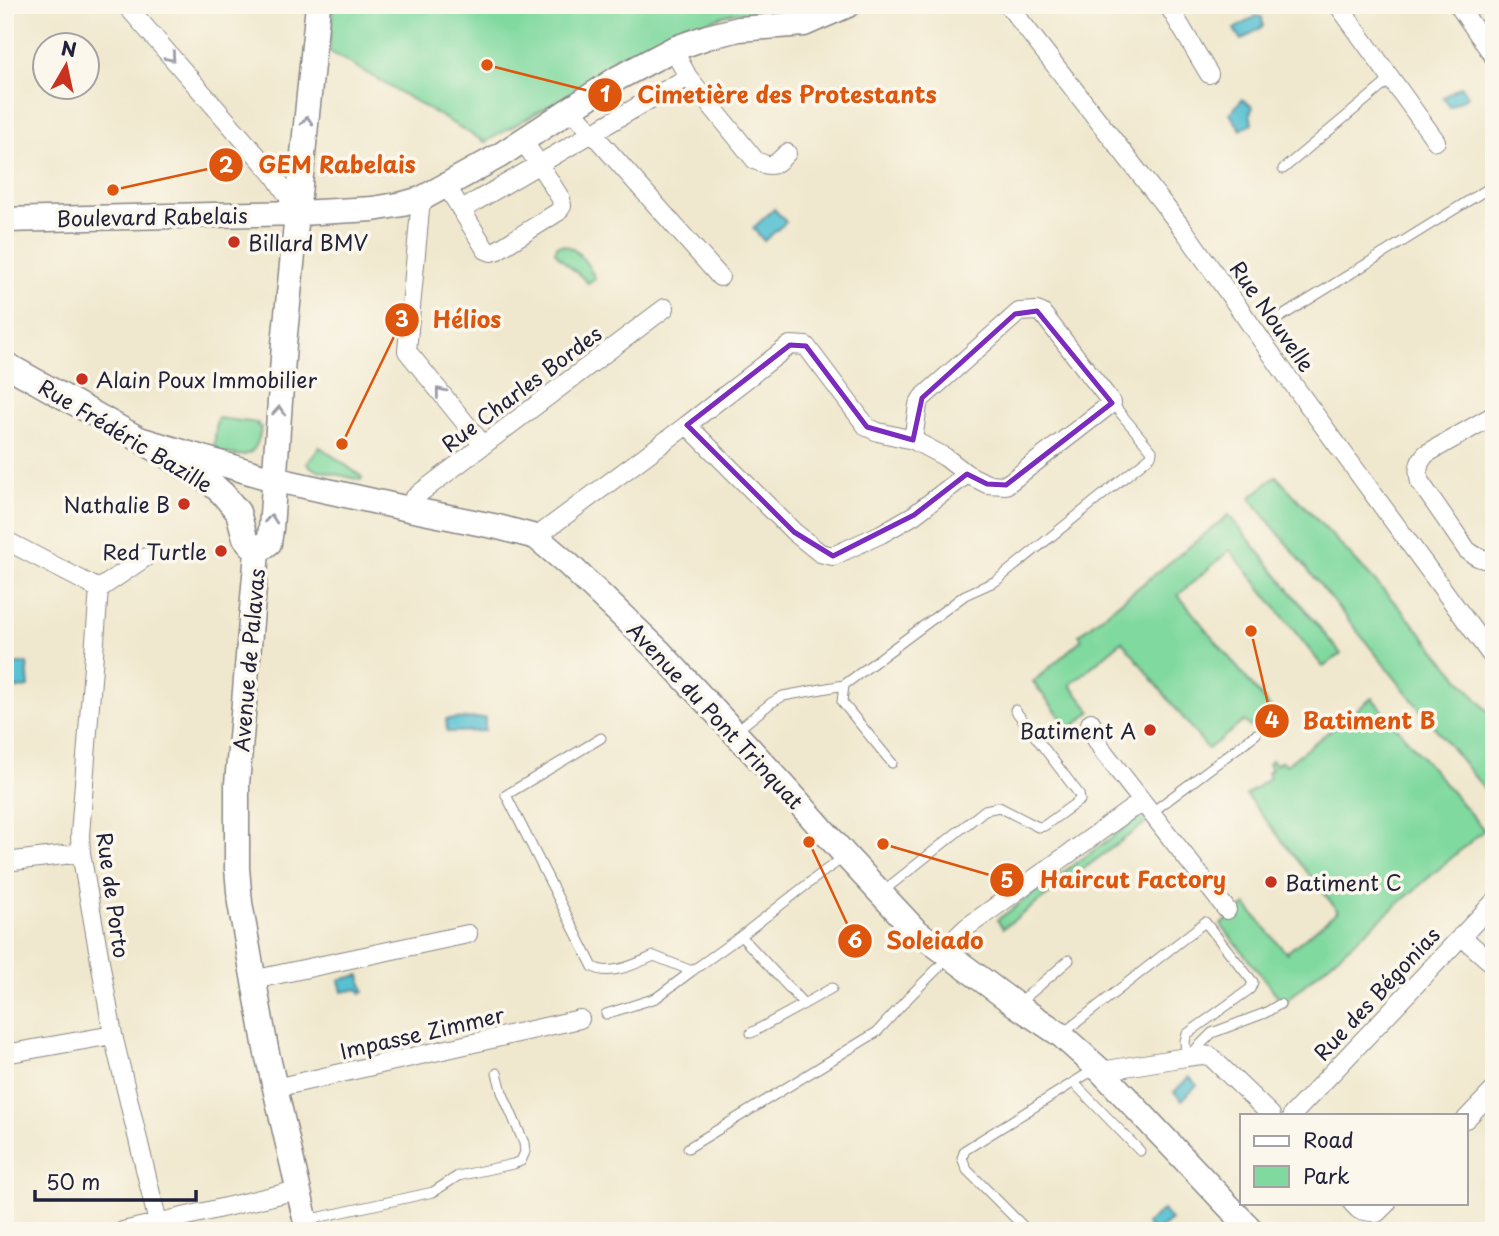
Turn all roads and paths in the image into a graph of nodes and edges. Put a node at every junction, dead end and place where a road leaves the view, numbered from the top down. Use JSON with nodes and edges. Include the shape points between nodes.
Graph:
{"nodes":[{"id":1,"x":126,"y":5,"type":"edge"},
{"id":2,"x":318,"y":5,"type":"edge"},
{"id":3,"x":1008,"y":5,"type":"edge"},
{"id":4,"x":1168,"y":5,"type":"edge"},
{"id":5,"x":1458,"y":5,"type":"edge"},
{"id":6,"x":842,"y":7,"type":"edge"},
{"id":7,"x":1348,"y":8,"type":"edge"},
{"id":8,"x":673,"y":49,"type":"junction"},
{"id":9,"x":1494,"y":57,"type":"edge"},
{"id":10,"x":1209,"y":74,"type":"dead end"},
{"id":11,"x":688,"y":77,"type":"junction"},
{"id":12,"x":1391,"y":79,"type":"junction"},
{"id":13,"x":571,"y":109,"type":"junction"},
{"id":14,"x":593,"y":134,"type":"junction"},
{"id":15,"x":523,"y":141,"type":"junction"},
{"id":16,"x":1436,"y":141,"type":"dead end"},
{"id":17,"x":787,"y":153,"type":"dead end"},
{"id":18,"x":539,"y":164,"type":"junction"},
{"id":19,"x":1283,"y":169,"type":"dead end"},
{"id":20,"x":1494,"y":184,"type":"edge"},
{"id":21,"x":446,"y":185,"type":"junction"},
{"id":22,"x":421,"y":199,"type":"junction"},
{"id":23,"x":461,"y":210,"type":"junction"},
{"id":24,"x":299,"y":213,"type":"junction"},
{"id":25,"x":5,"y":219,"type":"edge"},
{"id":26,"x":720,"y":277,"type":"dead end"},
{"id":27,"x":665,"y":308,"type":"dead end"},
{"id":28,"x":1279,"y":317,"type":"dead end"},
{"id":29,"x":5,"y":364,"type":"edge"},
{"id":30,"x":1112,"y":403,"type":"junction"},
{"id":31,"x":1494,"y":415,"type":"edge"},
{"id":32,"x":687,"y":425,"type":"junction"},
{"id":33,"x":139,"y":439,"type":"junction"},
{"id":34,"x":913,"y":440,"type":"junction"},
{"id":35,"x":483,"y":444,"type":"junction"},
{"id":36,"x":967,"y":474,"type":"junction"},
{"id":37,"x":273,"y":479,"type":"junction"},
{"id":38,"x":409,"y":509,"type":"junction"},
{"id":39,"x":238,"y":512,"type":"junction"},
{"id":40,"x":536,"y":537,"type":"junction"},
{"id":41,"x":5,"y":540,"type":"edge"},
{"id":42,"x":257,"y":552,"type":"junction"},
{"id":43,"x":146,"y":557,"type":"dead end"},
{"id":44,"x":1494,"y":559,"type":"edge"},
{"id":45,"x":99,"y":589,"type":"junction"},
{"id":46,"x":1494,"y":659,"type":"edge"},
{"id":47,"x":844,"y":685,"type":"junction"},
{"id":48,"x":1014,"y":710,"type":"dead end"},
{"id":49,"x":1091,"y":722,"type":"dead end"},
{"id":50,"x":735,"y":732,"type":"junction"},
{"id":51,"x":1256,"y":734,"type":"dead end"},
{"id":52,"x":601,"y":738,"type":"dead end"},
{"id":53,"x":892,"y":764,"type":"dead end"},
{"id":54,"x":1148,"y":808,"type":"junction"},
{"id":55,"x":81,"y":853,"type":"junction"},
{"id":56,"x":846,"y":856,"type":"junction"},
{"id":57,"x":5,"y":862,"type":"edge"},
{"id":58,"x":881,"y":893,"type":"junction"},
{"id":59,"x":1494,"y":902,"type":"edge"},
{"id":60,"x":1227,"y":910,"type":"dead end"},
{"id":61,"x":468,"y":934,"type":"dead end"},
{"id":62,"x":741,"y":936,"type":"junction"},
{"id":63,"x":1461,"y":936,"type":"junction"},
{"id":64,"x":947,"y":953,"type":"junction"},
{"id":65,"x":1069,"y":960,"type":"dead end"},
{"id":66,"x":1494,"y":965,"type":"edge"},
{"id":67,"x":692,"y":971,"type":"junction"},
{"id":68,"x":252,"y":980,"type":"junction"},
{"id":69,"x":832,"y":988,"type":"dead end"},
{"id":70,"x":804,"y":1004,"type":"junction"},
{"id":71,"x":1280,"y":1004,"type":"dead end"},
{"id":72,"x":1016,"y":1005,"type":"junction"},
{"id":73,"x":606,"y":1014,"type":"dead end"},
{"id":74,"x":580,"y":1019,"type":"dead end"},
{"id":75,"x":751,"y":1033,"type":"dead end"},
{"id":76,"x":114,"y":1035,"type":"junction"},
{"id":77,"x":1061,"y":1035,"type":"junction"},
{"id":78,"x":5,"y":1054,"type":"edge"},
{"id":79,"x":1186,"y":1057,"type":"junction"},
{"id":80,"x":1101,"y":1071,"type":"junction"},
{"id":81,"x":497,"y":1073,"type":"dead end"},
{"id":82,"x":1074,"y":1083,"type":"junction"},
{"id":83,"x":275,"y":1088,"type":"junction"},
{"id":84,"x":1494,"y":1090,"type":"edge"},
{"id":85,"x":1271,"y":1114,"type":"edge"},
{"id":86,"x":1293,"y":1114,"type":"edge"},
{"id":87,"x":1468,"y":1117,"type":"edge"},
{"id":88,"x":688,"y":1148,"type":"dead end"},
{"id":89,"x":1140,"y":1152,"type":"dead end"},
{"id":90,"x":298,"y":1191,"type":"junction"},
{"id":91,"x":1353,"y":1204,"type":"edge"},
{"id":92,"x":1386,"y":1204,"type":"edge"},
{"id":93,"x":158,"y":1223,"type":"junction"},
{"id":94,"x":307,"y":1226,"type":"edge"},
{"id":95,"x":123,"y":1231,"type":"edge"},
{"id":96,"x":1028,"y":1231,"type":"edge"},
{"id":97,"x":1251,"y":1231,"type":"edge"}],
"edges":[{"from":1,"to":24,"type":"street","one_way":true,"via":[[274,175]]},
{"from":24,"to":2,"type":"main road","name":"Avenue de Palavas","one_way":true},
{"from":3,"to":46,"type":"street","name":"Rue Nouvelle","via":[[1186,233]]},
{"from":4,"to":10,"type":"street"},
{"from":5,"to":9,"type":"street"},
{"from":6,"to":8,"type":"main road","name":"Boulevard Rabelais","via":[[804,24],[739,29]]},
{"from":7,"to":12,"type":"street"},
{"from":8,"to":11,"type":"street"},
{"from":8,"to":13,"type":"main road","name":"Boulevard Rabelais"},
{"from":11,"to":14,"type":"street"},
{"from":11,"to":17,"type":"street","via":[[755,160],[774,166]]},
{"from":12,"to":16,"type":"street"},
{"from":12,"to":19,"type":"lane"},
{"from":13,"to":14,"type":"street"},
{"from":13,"to":15,"type":"main road","name":"Boulevard Rabelais"},
{"from":14,"to":18,"type":"street"},
{"from":14,"to":26,"type":"street"},
{"from":15,"to":18,"type":"street"},
{"from":15,"to":21,"type":"main road","name":"Boulevard Rabelais"},
{"from":18,"to":23,"type":"street"},
{"from":18,"to":23,"type":"street","via":[[562,206],[496,251],[486,250]]},
{"from":20,"to":28,"type":"lane"},
{"from":21,"to":22,"type":"main road","name":"Boulevard Rabelais"},
{"from":21,"to":23,"type":"street"},
{"from":22,"to":24,"type":"main road","name":"Boulevard Rabelais","via":[[373,209]]},
{"from":35,"to":22,"type":"street","one_way":true,"via":[[407,351]]},
{"from":24,"to":25,"type":"main road","name":"Boulevard Rabelais"},
{"from":37,"to":24,"type":"main road","name":"Avenue de Palavas","one_way":true},
{"from":27,"to":35,"type":"street","name":"Rue Charles Bordes"},
{"from":29,"to":33,"type":"main road","name":"Rue Frédéric Bazille"},
{"from":30,"to":34,"type":"street","via":[[1042,313],[1019,312],[922,398]]},
{"from":30,"to":36,"type":"street","via":[[1006,485],[987,484]]},
{"from":30,"to":47,"type":"lane","via":[[1152,451],[1151,456],[996,581],[965,595]]},
{"from":31,"to":44,"type":"street","via":[[1426,454],[1418,474],[1467,551],[1484,560]]},
{"from":32,"to":34,"type":"street","via":[[790,345],[806,346],[867,427]]},
{"from":32,"to":36,"type":"street","via":[[794,532],[833,556],[914,515]]},
{"from":32,"to":40,"type":"street"},
{"from":33,"to":37,"type":"main road","name":"Avenue du Pont Trinquat"},
{"from":33,"to":39,"type":"main road","name":"Rue Frédéric Bazille","via":[[210,482]]},
{"from":34,"to":36,"type":"street"},
{"from":35,"to":38,"type":"street","name":"Rue Charles Bordes","via":[[413,499]]},
{"from":37,"to":38,"type":"main road","name":"Avenue du Pont Trinquat"},
{"from":37,"to":39,"type":"main road"},
{"from":42,"to":37,"type":"main road","name":"Avenue de Palavas","one_way":true,"via":[[269,543]]},
{"from":38,"to":40,"type":"main road","name":"Avenue du Pont Trinquat"},
{"from":39,"to":42,"type":"main road","name":"Rue Frédéric Bazille","via":[[245,538]]},
{"from":40,"to":50,"type":"main road","name":"Avenue du Pont Trinquat","via":[[643,635]]},
{"from":41,"to":45,"type":"street"},
{"from":42,"to":68,"type":"main road","name":"Avenue de Palavas","via":[[237,784],[238,879]]},
{"from":43,"to":45,"type":"street"},
{"from":45,"to":55,"type":"street","name":"Rue de Porto"},
{"from":47,"to":50,"type":"lane","via":[[783,696]]},
{"from":47,"to":53,"type":"lane","via":[[842,702]]},
{"from":48,"to":58,"type":"lane","via":[[1080,800],[1038,827],[999,807],[985,810]]},
{"from":49,"to":54,"type":"street","via":[[1089,727],[1103,751]]},
{"from":50,"to":56,"type":"main road","name":"Avenue du Pont Trinquat"},
{"from":51,"to":54,"type":"lane"},
{"from":52,"to":67,"type":"lane","via":[[506,795],[593,967],[620,969],[654,956]]},
{"from":54,"to":60,"type":"street"},
{"from":54,"to":64,"type":"street"},
{"from":55,"to":57,"type":"street"},
{"from":55,"to":76,"type":"street","name":"Rue de Porto"},
{"from":56,"to":58,"type":"main road","name":"Avenue du Pont Trinquat"},
{"from":56,"to":62,"type":"lane"},
{"from":58,"to":64,"type":"main road","name":"Avenue du Pont Trinquat","via":[[915,930]]},
{"from":59,"to":63,"type":"street","name":"Rue des Bégonias"},
{"from":61,"to":68,"type":"street"},
{"from":62,"to":67,"type":"lane"},
{"from":62,"to":70,"type":"lane"},
{"from":63,"to":66,"type":"street"},
{"from":63,"to":86,"type":"street","name":"Rue des Bégonias"},
{"from":64,"to":72,"type":"main road","name":"Avenue du Pont Trinquat"},
{"from":64,"to":88,"type":"lane","via":[[877,1032]]},
{"from":65,"to":72,"type":"lane"},
{"from":67,"to":73,"type":"lane","via":[[656,998]]},
{"from":68,"to":83,"type":"main road","name":"Avenue de Palavas"},
{"from":69,"to":70,"type":"lane"},
{"from":70,"to":75,"type":"lane"},
{"from":71,"to":79,"type":"lane","via":[[1212,1033]]},
{"from":72,"to":77,"type":"main road","name":"Avenue du Pont Trinquat"},
{"from":74,"to":83,"type":"street","name":"Impasse Zimmer"},
{"from":76,"to":78,"type":"street"},
{"from":76,"to":93,"type":"street","name":"Rue de Porto"},
{"from":77,"to":79,"type":"lane","via":[[1205,922],[1252,982],[1250,989],[1188,1034]]},
{"from":77,"to":80,"type":"main road","name":"Avenue du Pont Trinquat"},
{"from":79,"to":80,"type":"street"},
{"from":79,"to":85,"type":"street","via":[[1210,1056]]},
{"from":80,"to":82,"type":"lane"},
{"from":80,"to":97,"type":"main road","name":"Avenue du Pont Trinquat"},
{"from":81,"to":94,"type":"lane","via":[[524,1143],[521,1161],[458,1176],[433,1192]]},
{"from":82,"to":89,"type":"lane"},
{"from":82,"to":96,"type":"lane","via":[[965,1150],[962,1158],[967,1170]]},
{"from":83,"to":90,"type":"main road","name":"Avenue de Palavas"},
{"from":84,"to":87,"type":"street"},
{"from":90,"to":93,"type":"street"},
{"from":90,"to":94,"type":"main road","name":"Avenue de Palavas"},
{"from":91,"to":92,"type":"street","via":[[1359,1210],[1377,1213]]},
{"from":93,"to":95,"type":"street"}]}
